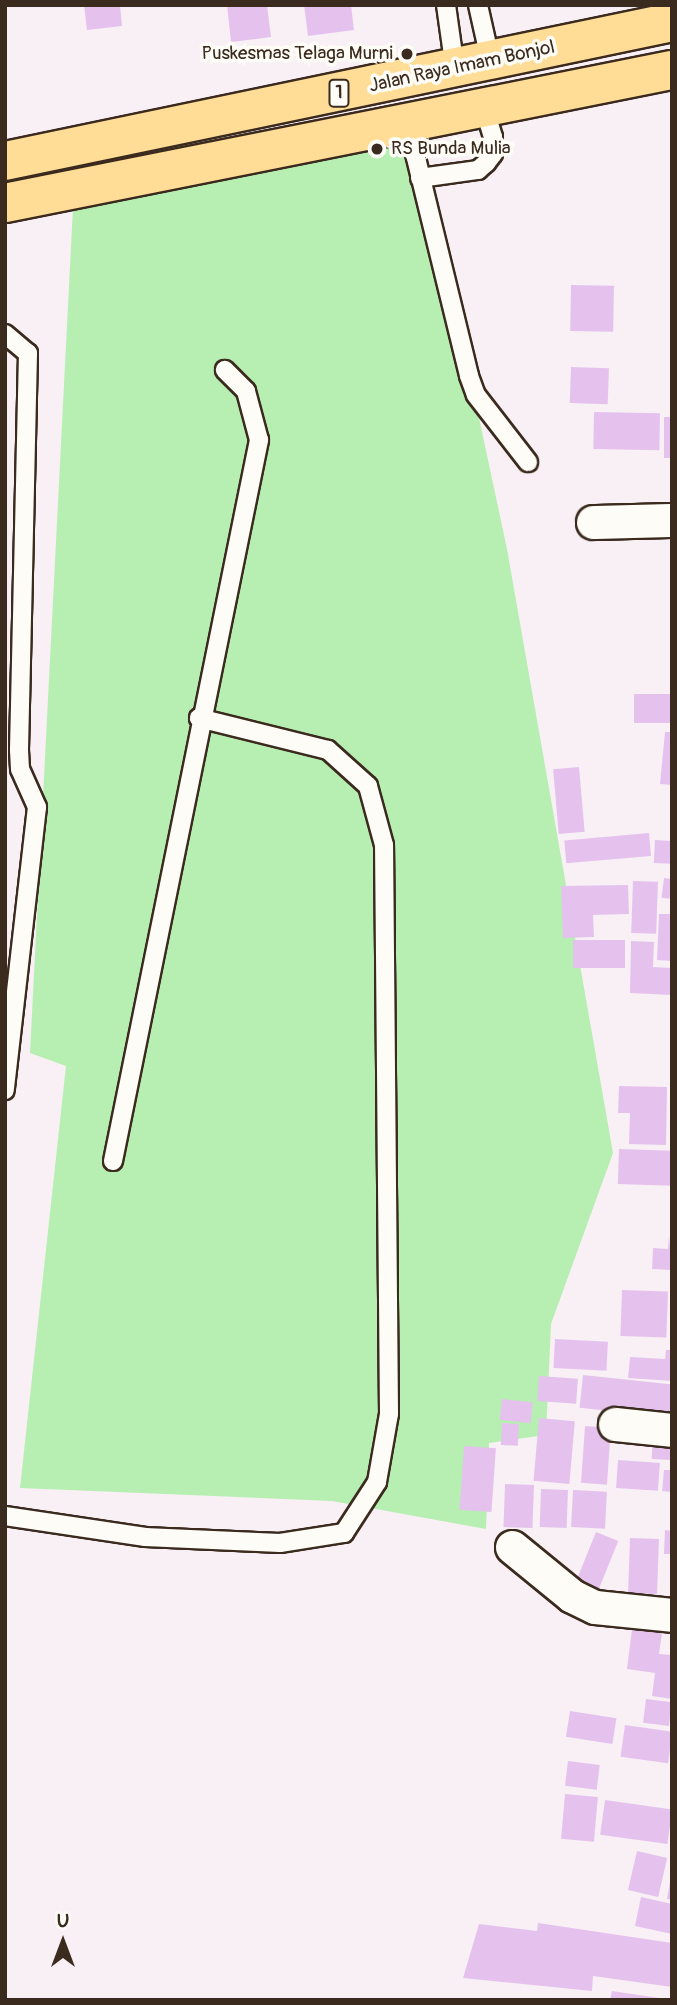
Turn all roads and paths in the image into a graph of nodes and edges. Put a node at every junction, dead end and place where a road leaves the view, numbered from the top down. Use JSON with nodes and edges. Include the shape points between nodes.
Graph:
{"nodes":[{"id":1,"x":446,"y":5,"type":"edge"},
{"id":2,"x":478,"y":5,"type":"edge"},
{"id":3,"x":672,"y":22,"type":"edge"},
{"id":4,"x":473,"y":66,"type":"junction"},
{"id":5,"x":672,"y":70,"type":"edge"},
{"id":6,"x":484,"y":107,"type":"junction"},
{"id":7,"x":407,"y":121,"type":"junction"},
{"id":8,"x":5,"y":161,"type":"edge"},
{"id":9,"x":420,"y":178,"type":"junction"},
{"id":10,"x":5,"y":203,"type":"edge"},
{"id":11,"x":5,"y":334,"type":"edge"},
{"id":12,"x":226,"y":370,"type":"dead end"},
{"id":13,"x":528,"y":462,"type":"dead end"},
{"id":14,"x":672,"y":520,"type":"edge"},
{"id":15,"x":593,"y":522,"type":"dead end"},
{"id":16,"x":199,"y":718,"type":"junction"},
{"id":17,"x":5,"y":1090,"type":"edge"},
{"id":18,"x":113,"y":1161,"type":"dead end"},
{"id":19,"x":615,"y":1424,"type":"dead end"},
{"id":20,"x":672,"y":1430,"type":"edge"},
{"id":21,"x":5,"y":1516,"type":"edge"},
{"id":22,"x":512,"y":1546,"type":"dead end"},
{"id":23,"x":672,"y":1615,"type":"edge"}],
"edges":[{"from":1,"to":4,"type":"lane"},
{"from":2,"to":4,"type":"lane"},
{"from":3,"to":4,"type":"highway","name":"Jalan Raya Imam Bonjol","number":"1"},
{"from":4,"to":8,"type":"highway","name":"Jalan Raya Imam Bonjol","number":"1"},
{"from":5,"to":6,"type":"highway","number":"1"},
{"from":6,"to":7,"type":"highway","number":"1"},
{"from":6,"to":9,"type":"lane","via":[[493,137],[493,154],[486,163],[478,170]]},
{"from":7,"to":9,"type":"lane"},
{"from":7,"to":10,"type":"highway","number":"1"},
{"from":9,"to":13,"type":"lane","via":[[472,385]]},
{"from":11,"to":17,"type":"lane","via":[[28,354],[19,750],[20,769],[37,807]]},
{"from":12,"to":16,"type":"lane","via":[[246,391],[259,440]]},
{"from":14,"to":15,"type":"street"},
{"from":16,"to":18,"type":"lane"},
{"from":16,"to":21,"type":"lane","via":[[328,750],[368,786],[384,845],[389,1414],[377,1482],[344,1533],[280,1543],[145,1537]]},
{"from":19,"to":20,"type":"street"},
{"from":22,"to":23,"type":"street","via":[[572,1596],[595,1606]]}]}
